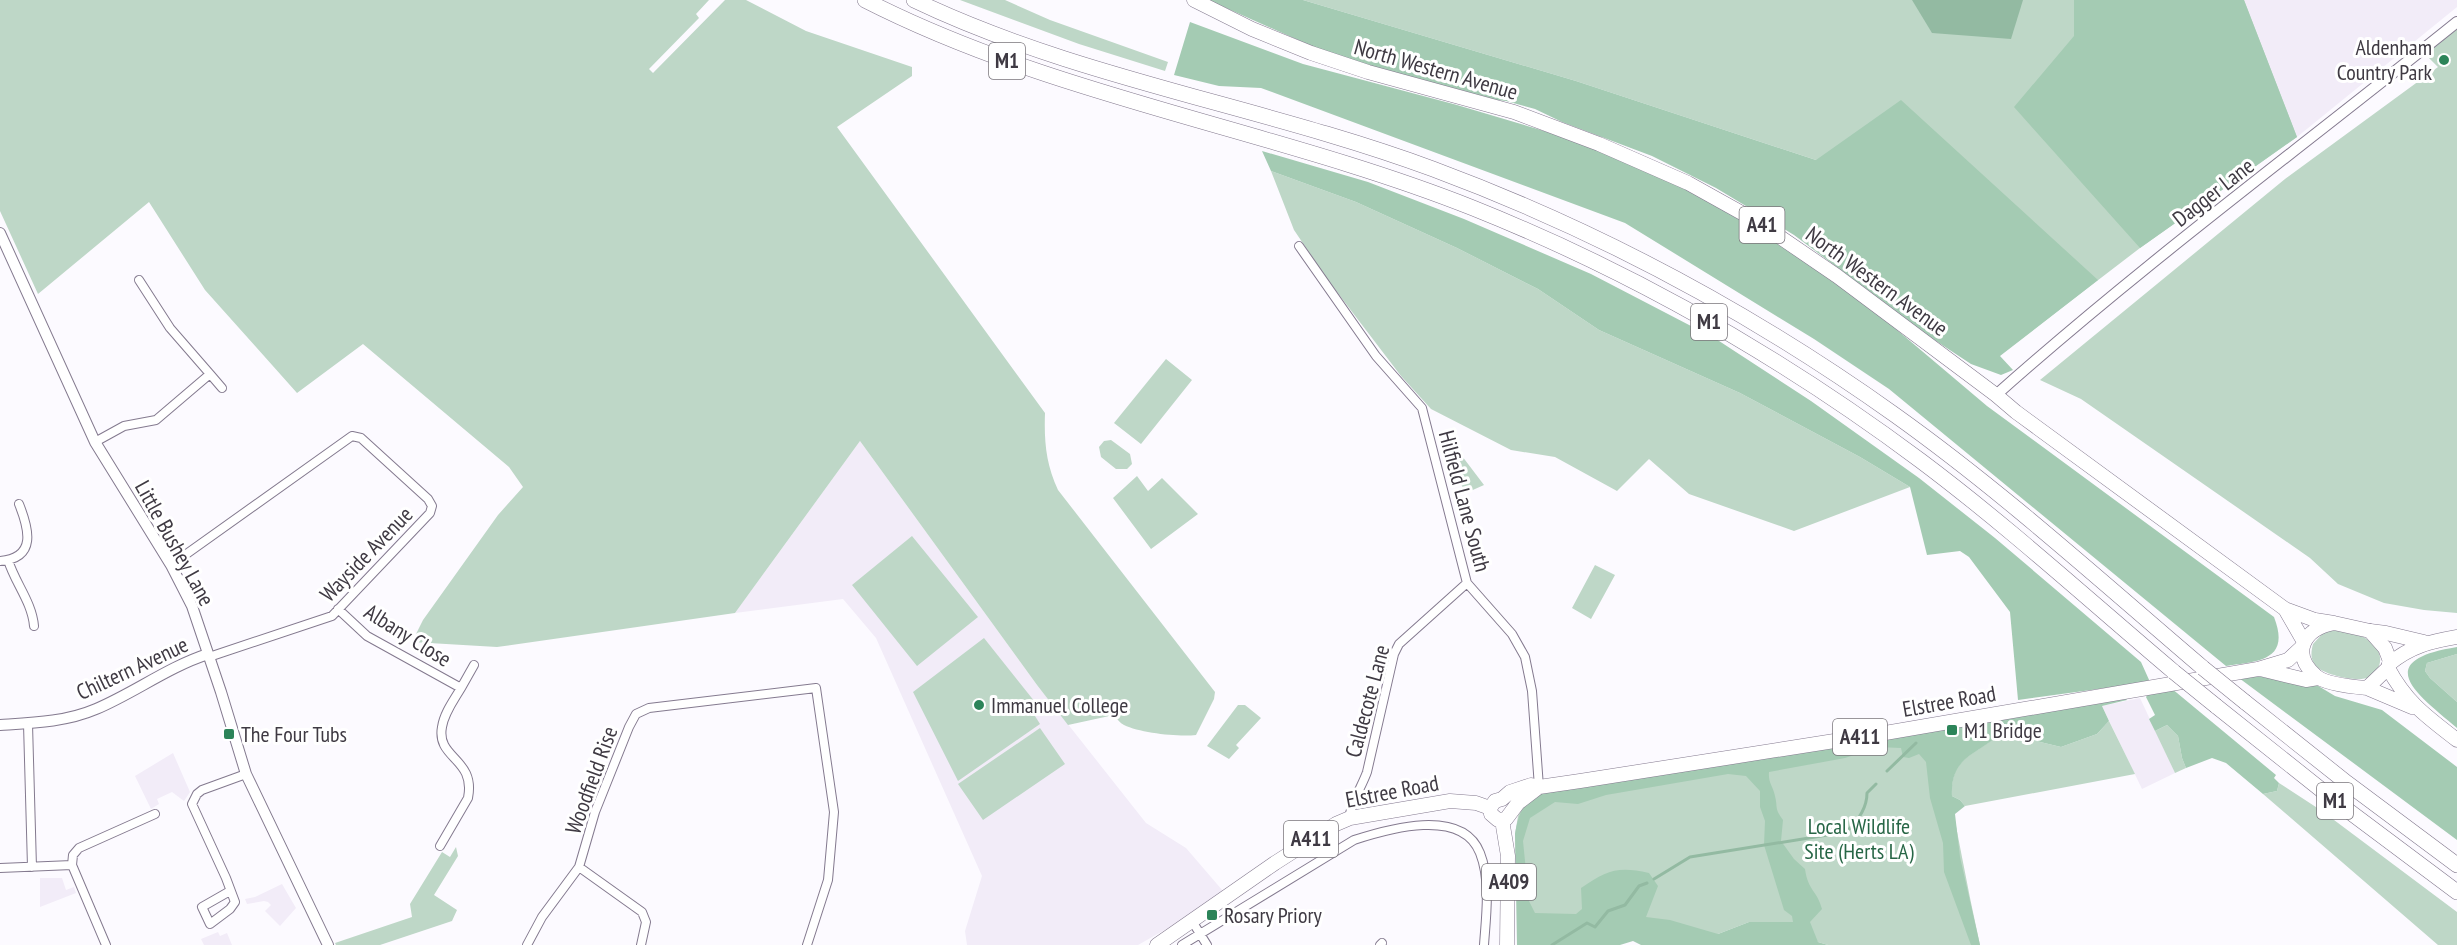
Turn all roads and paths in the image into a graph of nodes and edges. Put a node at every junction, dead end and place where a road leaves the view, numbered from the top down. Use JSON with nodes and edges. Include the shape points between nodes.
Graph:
{"nodes":[{"id":1,"x":865,"y":0,"type":"edge"},
{"id":2,"x":914,"y":0,"type":"edge"},
{"id":3,"x":1194,"y":0,"type":"edge"},
{"id":4,"x":2457,"y":22,"type":"edge"},
{"id":5,"x":0,"y":232,"type":"edge"},
{"id":6,"x":1299,"y":246,"type":"dead end"},
{"id":7,"x":139,"y":280,"type":"dead end"},
{"id":8,"x":210,"y":374,"type":"junction"},
{"id":9,"x":222,"y":388,"type":"dead end"},
{"id":10,"x":1996,"y":395,"type":"junction"},
{"id":11,"x":95,"y":442,"type":"junction"},
{"id":12,"x":19,"y":504,"type":"dead end"},
{"id":13,"x":4,"y":561,"type":"edge"},
{"id":14,"x":171,"y":566,"type":"junction"},
{"id":15,"x":1467,"y":583,"type":"junction"},
{"id":16,"x":338,"y":609,"type":"junction"},
{"id":17,"x":2285,"y":609,"type":"junction"},
{"id":18,"x":2334,"y":623,"type":"junction"},
{"id":19,"x":34,"y":626,"type":"dead end"},
{"id":20,"x":2370,"y":632,"type":"junction"},
{"id":21,"x":2457,"y":637,"type":"edge"},
{"id":22,"x":2424,"y":642,"type":"junction"},
{"id":23,"x":2303,"y":645,"type":"junction"},
{"id":24,"x":209,"y":656,"type":"junction"},
{"id":25,"x":474,"y":665,"type":"dead end"},
{"id":26,"x":2389,"y":666,"type":"junction"},
{"id":27,"x":2258,"y":669,"type":"junction"},
{"id":28,"x":2318,"y":678,"type":"junction"},
{"id":29,"x":461,"y":688,"type":"junction"},
{"id":30,"x":2367,"y":688,"type":"junction"},
{"id":31,"x":2416,"y":709,"type":"junction"},
{"id":32,"x":28,"y":724,"type":"junction"},
{"id":33,"x":0,"y":725,"type":"edge"},
{"id":34,"x":2457,"y":740,"type":"edge"},
{"id":35,"x":246,"y":774,"type":"junction"},
{"id":36,"x":1539,"y":786,"type":"junction"},
{"id":37,"x":1502,"y":799,"type":"junction"},
{"id":38,"x":1490,"y":808,"type":"junction"},
{"id":39,"x":1512,"y":810,"type":"junction"},
{"id":40,"x":155,"y":814,"type":"dead end"},
{"id":41,"x":1350,"y":818,"type":"junction"},
{"id":42,"x":1502,"y":820,"type":"junction"},
{"id":43,"x":440,"y":846,"type":"dead end"},
{"id":44,"x":72,"y":865,"type":"junction"},
{"id":45,"x":2457,"y":865,"type":"edge"},
{"id":46,"x":0,"y":867,"type":"edge"},
{"id":47,"x":32,"y":867,"type":"junction"},
{"id":48,"x":579,"y":867,"type":"junction"},
{"id":49,"x":230,"y":891,"type":"dead end"},
{"id":50,"x":2457,"y":892,"type":"edge"},
{"id":51,"x":1192,"y":921,"type":"junction"},
{"id":52,"x":1200,"y":934,"type":"junction"},
{"id":53,"x":106,"y":945,"type":"edge"},
{"id":54,"x":328,"y":945,"type":"edge"},
{"id":55,"x":527,"y":945,"type":"edge"},
{"id":56,"x":641,"y":945,"type":"edge"},
{"id":57,"x":807,"y":945,"type":"edge"},
{"id":58,"x":1157,"y":945,"type":"edge"},
{"id":59,"x":1182,"y":945,"type":"edge"},
{"id":60,"x":1207,"y":945,"type":"edge"},
{"id":61,"x":1484,"y":945,"type":"edge"},
{"id":62,"x":1507,"y":945,"type":"edge"}],
"edges":[{"from":1,"to":50,"type":"highway","number":"M1","bridge":true,"via":[[967,46],[1055,77],[1334,159],[1427,191],[1519,227],[1643,286],[1767,356],[1885,435],[1958,490],[2216,706]]},
{"from":2,"to":45,"type":"highway","number":"M1","bridge":true,"via":[[1062,57],[1390,154],[1527,207],[1642,261],[1777,337],[1897,416],[2245,702]]},
{"from":3,"to":10,"type":"main road","name":"North Western Avenue","number":"A41","via":[[1311,53],[1514,112],[1688,183],[1758,222],[1827,269]]},
{"from":4,"to":10,"type":"street","name":"Dagger Lane","via":[[2041,354]]},
{"from":5,"to":11,"type":"street","name":"Little Bushey Lane"},
{"from":6,"to":15,"type":"street","name":"Hilfield Lane South","via":[[1376,356],[1422,408]]},
{"from":7,"to":8,"type":"street","via":[[163,319]]},
{"from":8,"to":9,"type":"street"},
{"from":8,"to":11,"type":"street","via":[[156,420],[124,426]]},
{"from":10,"to":17,"type":"main road","name":"North Western Avenue","number":"A41"},
{"from":11,"to":14,"type":"street","name":"Little Bushey Lane"},
{"from":12,"to":13,"type":"street","via":[[28,540],[21,553]]},
{"from":13,"to":19,"type":"street","via":[[27,601]]},
{"from":14,"to":16,"type":"street","name":"Wayside Avenue","via":[[348,437],[357,436],[428,499],[432,509]]},
{"from":14,"to":24,"type":"street","name":"Little Bushey Lane","via":[[192,606]]},
{"from":15,"to":36,"type":"street","name":"Hilfield Lane South","via":[[1512,634],[1525,657],[1532,691]]},
{"from":15,"to":41,"type":"street","name":"Caldecote Lane","via":[[1399,644],[1394,654],[1367,772],[1349,812]]},
{"from":16,"to":24,"type":"street","name":"Wayside Avenue","via":[[327,618]]},
{"from":16,"to":29,"type":"street","name":"Albany Close","via":[[367,636]]},
{"from":17,"to":18,"type":"main road","name":"North Western Avenue","number":"A41"},
{"from":17,"to":23,"type":"main road","name":"North Western Avenue","number":"A41"},
{"from":18,"to":20,"type":"main road"},
{"from":18,"to":23,"type":"main road","via":[[2317,627]]},
{"from":20,"to":22,"type":"main road"},
{"from":20,"to":26,"type":"main road","via":[[2385,648]]},
{"from":21,"to":22,"type":"main road"},
{"from":22,"to":26,"type":"main road"},
{"from":23,"to":27,"type":"main road","name":"Elstree Road","number":"A411","via":[[2288,660]]},
{"from":23,"to":28,"type":"main road","via":[[2304,660]]},
{"from":24,"to":32,"type":"street","name":"Chiltern Avenue","via":[[188,661],[94,710]]},
{"from":24,"to":35,"type":"street","name":"Little Bushey Lane"},
{"from":25,"to":29,"type":"street","name":"Albany Close"},
{"from":26,"to":30,"type":"main road"},
{"from":26,"to":31,"type":"main road","via":[[2399,689]]},
{"from":27,"to":28,"type":"main road","name":"Elstree Road","number":"A411","via":[[2306,680]]},
{"from":27,"to":36,"type":"main road","name":"Elstree Road","number":"A411","via":[[1885,733]]},
{"from":28,"to":30,"type":"main road"},
{"from":29,"to":43,"type":"street","name":"Albany Close","via":[[444,718],[441,737],[445,748],[466,771],[470,791]]},
{"from":30,"to":31,"type":"main road"},
{"from":31,"to":34,"type":"main road"},
{"from":32,"to":33,"type":"street","name":"Chiltern Avenue"},
{"from":32,"to":47,"type":"street"},
{"from":35,"to":49,"type":"street","via":[[202,790],[192,804]]},
{"from":35,"to":54,"type":"street","name":"Little Bushey Lane"},
{"from":36,"to":37,"type":"main road","name":"Elstree Road","number":"A411","via":[[1509,792]]},
{"from":36,"to":39,"type":"main road"},
{"from":37,"to":38,"type":"main road","name":"Elstree Road","number":"A411"},
{"from":37,"to":39,"type":"main road","via":[[1509,802]]},
{"from":38,"to":41,"type":"main road","name":"Elstree Road","number":"A411","via":[[1476,802],[1450,801]]},
{"from":38,"to":42,"type":"main road","via":[[1494,818]]},
{"from":39,"to":42,"type":"main road"},
{"from":40,"to":44,"type":"street","via":[[79,848],[72,855]]},
{"from":41,"to":51,"type":"main road","name":"Elstree Road","number":"A411","via":[[1305,843]]},
{"from":42,"to":62,"type":"main road","number":"A409","via":[[1508,856]]},
{"from":44,"to":47,"type":"street"},
{"from":44,"to":53,"type":"street"},
{"from":46,"to":47,"type":"street"},
{"from":48,"to":55,"type":"street","name":"Woodfield Rise","via":[[542,916]]},
{"from":48,"to":56,"type":"street","via":[[642,912],[646,922]]},
{"from":48,"to":57,"type":"street","name":"Woodfield Rise","via":[[600,799],[636,714],[649,708],[816,688],[834,812],[828,880]]},
{"from":51,"to":52,"type":"street"},
{"from":51,"to":58,"type":"main road","name":"Elstree Road","number":"A411"},
{"from":52,"to":59,"type":"street"},
{"from":52,"to":60,"type":"street"},
{"from":52,"to":61,"type":"street","via":[[1354,840],[1441,824],[1462,832],[1479,851],[1486,893]]}]}
